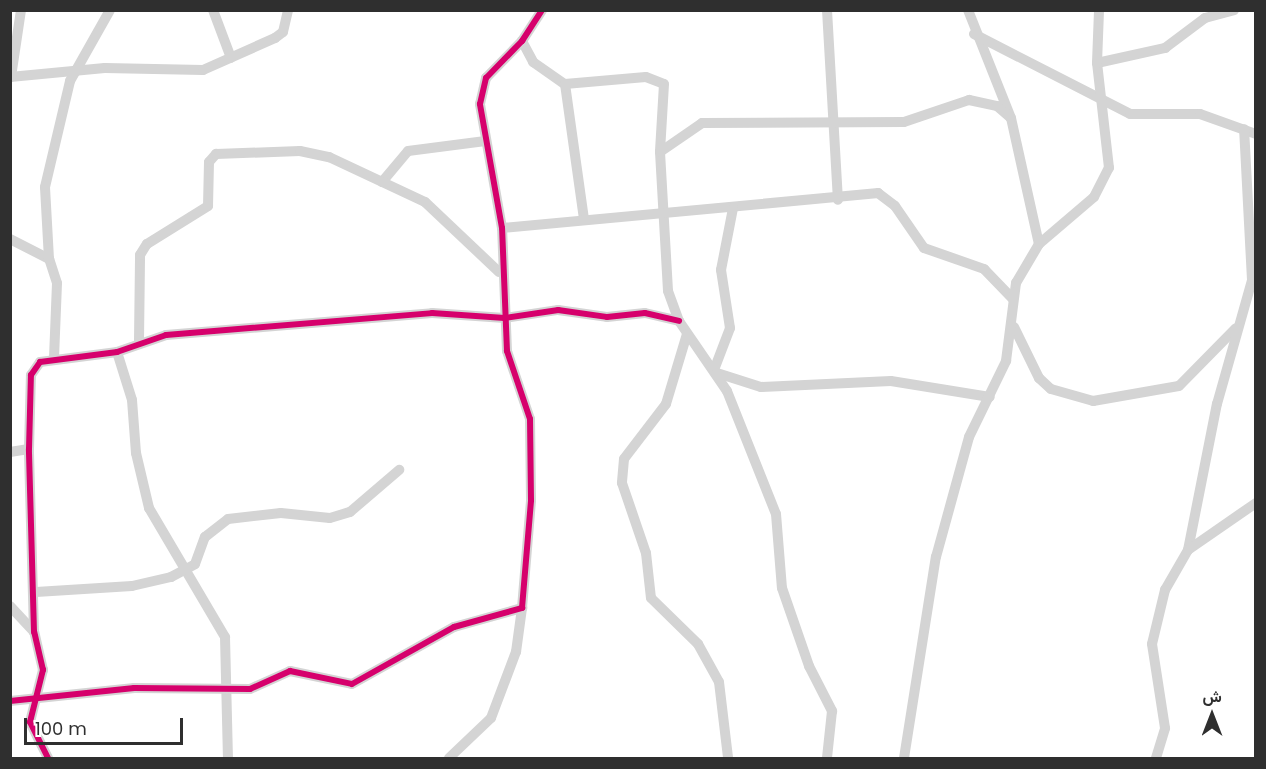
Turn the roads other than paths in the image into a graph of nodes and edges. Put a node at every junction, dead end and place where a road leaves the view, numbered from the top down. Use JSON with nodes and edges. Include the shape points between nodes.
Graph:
{"nodes":[{"id":1,"x":21,"y":10,"type":"edge"},
{"id":2,"x":110,"y":10,"type":"edge"},
{"id":3,"x":213,"y":10,"type":"edge"},
{"id":4,"x":288,"y":10,"type":"edge"},
{"id":5,"x":542,"y":10,"type":"edge"},
{"id":6,"x":827,"y":10,"type":"edge"},
{"id":7,"x":968,"y":10,"type":"edge"},
{"id":8,"x":1099,"y":10,"type":"edge"},
{"id":9,"x":1234,"y":10,"type":"edge"},
{"id":10,"x":974,"y":34,"type":"junction"},
{"id":11,"x":522,"y":41,"type":"junction"},
{"id":12,"x":231,"y":58,"type":"junction"},
{"id":13,"x":1097,"y":63,"type":"junction"},
{"id":14,"x":78,"y":70,"type":"junction"},
{"id":15,"x":11,"y":77,"type":"edge"},
{"id":16,"x":565,"y":84,"type":"junction"},
{"id":17,"x":1099,"y":94,"type":"junction"},
{"id":18,"x":1011,"y":118,"type":"junction"},
{"id":19,"x":830,"y":123,"type":"junction"},
{"id":20,"x":1244,"y":129,"type":"junction"},
{"id":21,"x":1256,"y":135,"type":"edge"},
{"id":22,"x":485,"y":141,"type":"junction"},
{"id":23,"x":660,"y":152,"type":"junction"},
{"id":24,"x":382,"y":182,"type":"junction"},
{"id":25,"x":838,"y":200,"type":"junction"},
{"id":26,"x":733,"y":208,"type":"junction"},
{"id":27,"x":663,"y":213,"type":"junction"},
{"id":28,"x":584,"y":220,"type":"junction"},
{"id":29,"x":502,"y":228,"type":"junction"},
{"id":30,"x":10,"y":239,"type":"edge"},
{"id":31,"x":1039,"y":244,"type":"junction"},
{"id":32,"x":49,"y":259,"type":"junction"},
{"id":33,"x":499,"y":272,"type":"junction"},
{"id":34,"x":1013,"y":299,"type":"junction"},
{"id":35,"x":505,"y":318,"type":"junction"},
{"id":36,"x":679,"y":321,"type":"junction"},
{"id":37,"x":1012,"y":321,"type":"junction"},
{"id":38,"x":1238,"y":326,"type":"junction"},
{"id":39,"x":687,"y":334,"type":"junction"},
{"id":40,"x":139,"y":341,"type":"junction"},
{"id":41,"x":117,"y":352,"type":"junction"},
{"id":42,"x":54,"y":358,"type":"junction"},
{"id":43,"x":715,"y":372,"type":"junction"},
{"id":44,"x":990,"y":397,"type":"junction"},
{"id":45,"x":29,"y":450,"type":"junction"},
{"id":46,"x":10,"y":452,"type":"edge"},
{"id":47,"x":399,"y":470,"type":"dead end"},
{"id":48,"x":1256,"y":503,"type":"edge"},
{"id":49,"x":1188,"y":550,"type":"junction"},
{"id":50,"x":186,"y":572,"type":"junction"},
{"id":51,"x":36,"y":592,"type":"junction"},
{"id":52,"x":10,"y":606,"type":"edge"},
{"id":53,"x":522,"y":608,"type":"junction"},
{"id":54,"x":33,"y":632,"type":"junction"},
{"id":55,"x":228,"y":689,"type":"junction"},
{"id":56,"x":34,"y":699,"type":"junction"},
{"id":57,"x":10,"y":701,"type":"edge"},
{"id":58,"x":48,"y":759,"type":"edge"},
{"id":59,"x":228,"y":759,"type":"edge"},
{"id":60,"x":449,"y":759,"type":"edge"},
{"id":61,"x":728,"y":759,"type":"edge"},
{"id":62,"x":827,"y":759,"type":"edge"},
{"id":63,"x":904,"y":759,"type":"edge"},
{"id":64,"x":1156,"y":759,"type":"edge"}],
"edges":[{"from":1,"to":15,"type":"street"},
{"from":2,"to":14,"type":"street"},
{"from":3,"to":12,"type":"street"},
{"from":4,"to":12,"type":"street","via":[[283,32]]},
{"from":5,"to":11,"type":"street"},
{"from":6,"to":19,"type":"street"},
{"from":7,"to":10,"type":"street"},
{"from":8,"to":13,"type":"street"},
{"from":9,"to":13,"type":"street","via":[[1205,18],[1165,48]]},
{"from":10,"to":17,"type":"street"},
{"from":10,"to":18,"type":"street"},
{"from":11,"to":16,"type":"street","via":[[533,62]]},
{"from":11,"to":22,"type":"street","via":[[494,67],[482,87]]},
{"from":12,"to":14,"type":"street","via":[[184,73]]},
{"from":13,"to":17,"type":"street"},
{"from":14,"to":15,"type":"street"},
{"from":14,"to":32,"type":"street","via":[[68,90],[45,187]]},
{"from":16,"to":23,"type":"street","via":[[657,79],[666,91]]},
{"from":16,"to":28,"type":"street"},
{"from":17,"to":20,"type":"street","via":[[1131,114],[1200,114]]},
{"from":17,"to":31,"type":"street","via":[[1110,154],[1103,185]]},
{"from":18,"to":19,"type":"street","via":[[997,106],[969,100],[904,122]]},
{"from":18,"to":31,"type":"street"},
{"from":19,"to":23,"type":"street","via":[[702,123]]},
{"from":19,"to":25,"type":"street"},
{"from":20,"to":21,"type":"street"},
{"from":20,"to":38,"type":"street","via":[[1253,266]]},
{"from":22,"to":24,"type":"street","via":[[408,151]]},
{"from":22,"to":29,"type":"street"},
{"from":23,"to":27,"type":"street"},
{"from":24,"to":33,"type":"street","via":[[425,202]]},
{"from":24,"to":40,"type":"street","via":[[315,153],[211,156],[208,206],[147,244],[140,255]]},
{"from":25,"to":26,"type":"street"},
{"from":25,"to":34,"type":"street","via":[[866,193],[887,196],[924,248],[984,269]]},
{"from":26,"to":27,"type":"street"},
{"from":26,"to":43,"type":"street","via":[[721,270],[730,328]]},
{"from":27,"to":28,"type":"street"},
{"from":27,"to":36,"type":"street","via":[[666,275]]},
{"from":28,"to":29,"type":"street"},
{"from":29,"to":33,"type":"street"},
{"from":30,"to":32,"type":"street"},
{"from":31,"to":34,"type":"street"},
{"from":32,"to":42,"type":"street","via":[[57,283]]},
{"from":33,"to":35,"type":"street"},
{"from":34,"to":37,"type":"street"},
{"from":35,"to":36,"type":"street","via":[[558,310],[607,317],[645,313]]},
{"from":35,"to":40,"type":"street","via":[[432,314],[359,323],[232,327]]},
{"from":35,"to":53,"type":"street","via":[[509,363],[530,419],[531,500]]},
{"from":36,"to":39,"type":"street"},
{"from":37,"to":38,"type":"street","via":[[1039,378],[1051,389],[1093,401],[1179,386]]},
{"from":37,"to":44,"type":"street","via":[[1006,361]]},
{"from":38,"to":49,"type":"street"},
{"from":39,"to":43,"type":"street"},
{"from":39,"to":61,"type":"street","via":[[666,404],[624,459],[621,483],[646,553],[651,598],[698,644],[719,682]]},
{"from":40,"to":41,"type":"street"},
{"from":41,"to":42,"type":"street"},
{"from":41,"to":50,"type":"street","via":[[132,400],[143,489],[158,528]]},
{"from":42,"to":45,"type":"street","via":[[34,366],[31,375]]},
{"from":43,"to":44,"type":"street","via":[[761,387],[891,381]]},
{"from":43,"to":62,"type":"street","via":[[776,514],[782,588],[809,666],[832,711]]},
{"from":44,"to":63,"type":"street","via":[[965,447],[936,557]]},
{"from":45,"to":46,"type":"street"},
{"from":45,"to":51,"type":"street"},
{"from":47,"to":50,"type":"street","via":[[350,512],[330,518],[255,514],[222,521],[205,537]]},
{"from":48,"to":49,"type":"street"},
{"from":49,"to":64,"type":"street","via":[[1165,590],[1152,644],[1165,728]]},
{"from":50,"to":51,"type":"street","via":[[132,586]]},
{"from":50,"to":55,"type":"street","via":[[225,637]]},
{"from":51,"to":54,"type":"street"},
{"from":52,"to":54,"type":"street"},
{"from":53,"to":55,"type":"street","via":[[454,627],[361,681],[290,672],[250,689]]},
{"from":53,"to":60,"type":"street","via":[[516,652],[491,718]]},
{"from":54,"to":56,"type":"street","via":[[43,670]]},
{"from":55,"to":56,"type":"street","via":[[125,689]]},
{"from":55,"to":59,"type":"street"},
{"from":56,"to":57,"type":"street"},
{"from":56,"to":58,"type":"street","via":[[32,731]]}]}
